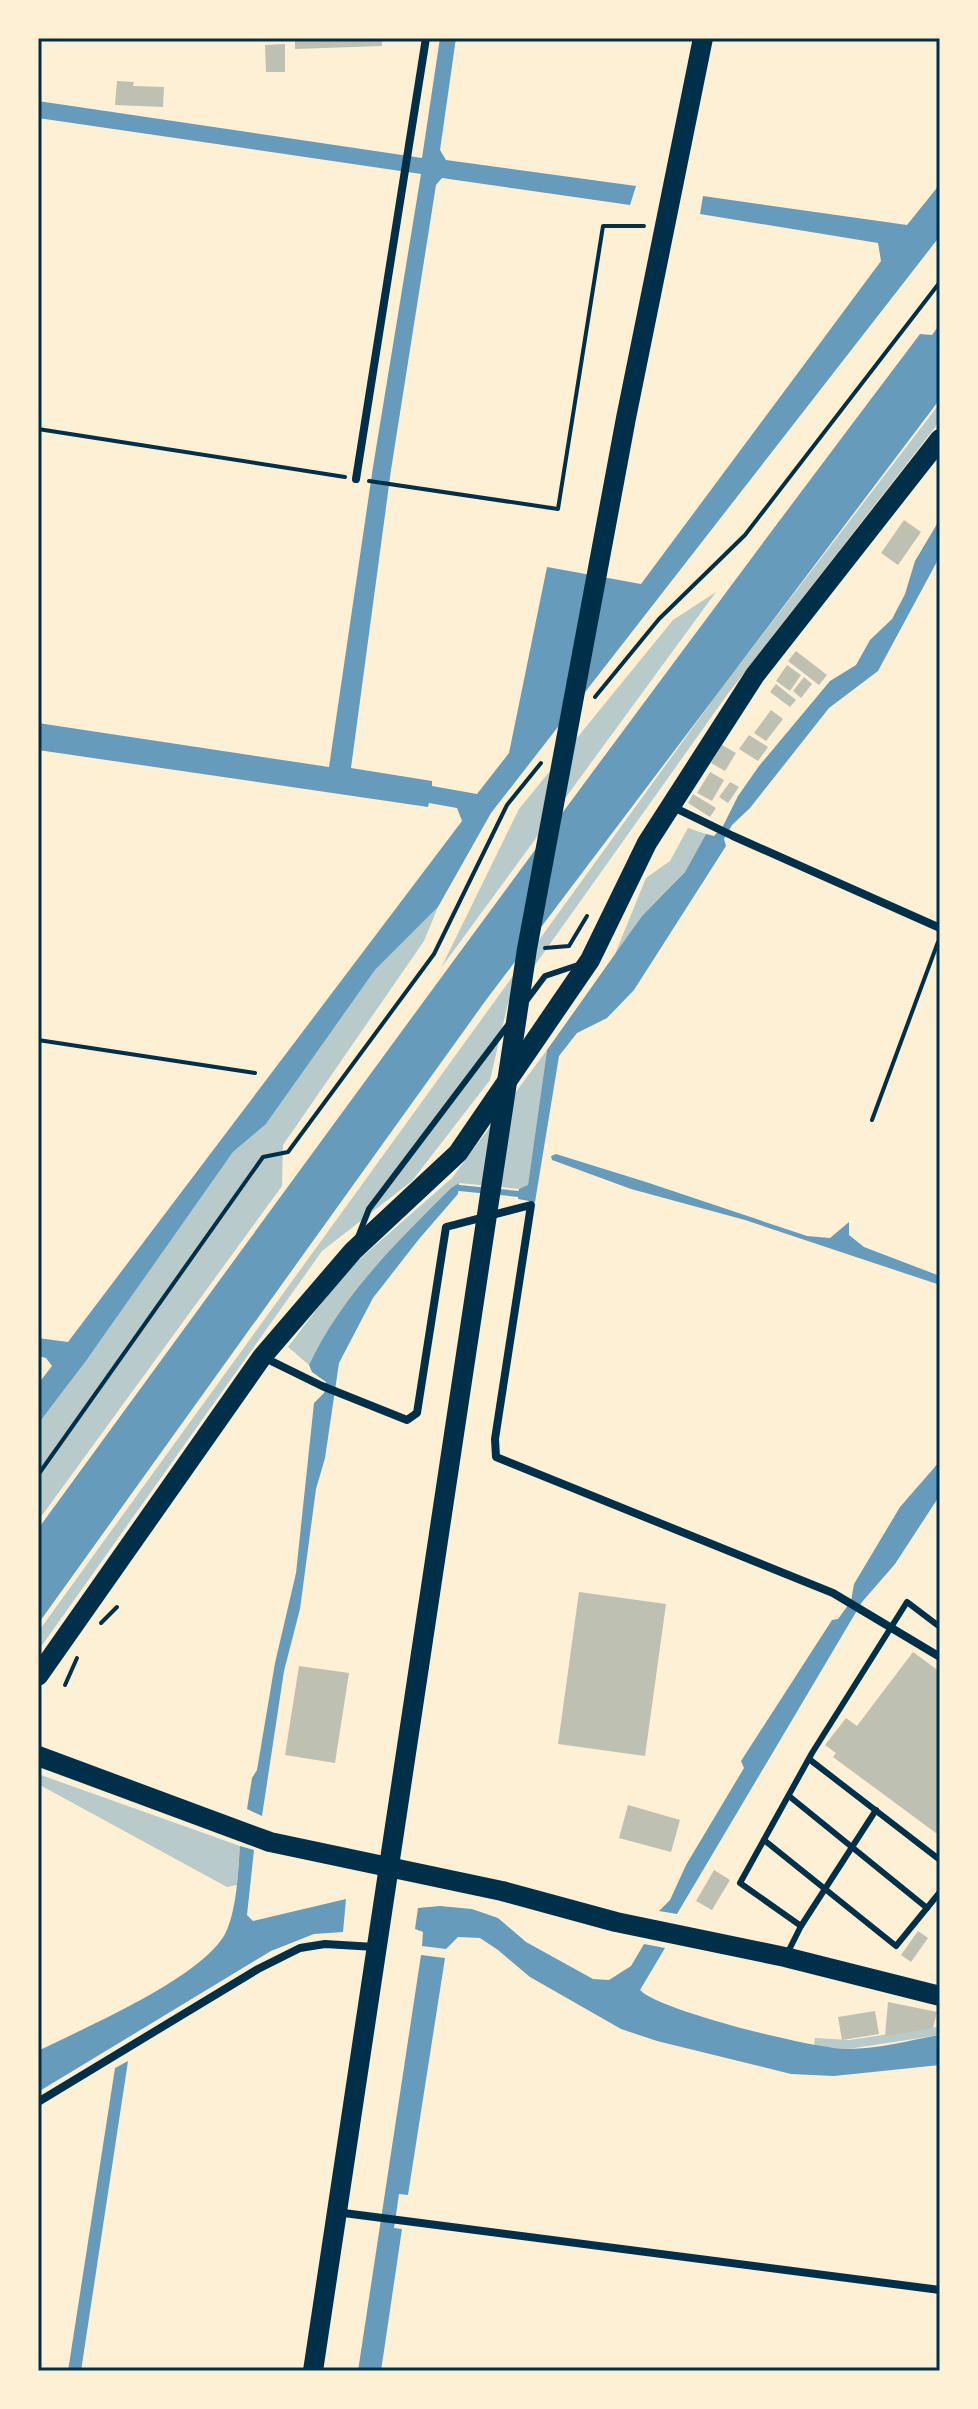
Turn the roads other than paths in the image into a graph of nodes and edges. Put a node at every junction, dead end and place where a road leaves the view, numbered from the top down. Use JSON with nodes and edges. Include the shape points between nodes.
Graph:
{"nodes":[{"id":1,"x":426,"y":38,"type":"edge"},
{"id":2,"x":703,"y":38,"type":"edge"},
{"id":3,"x":940,"y":439,"type":"edge"},
{"id":4,"x":356,"y":479,"type":"road end"},
{"id":5,"x":670,"y":805,"type":"junction"},
{"id":6,"x":940,"y":928,"type":"edge"},
{"id":7,"x":590,"y":960,"type":"junction"},
{"id":8,"x":353,"y":1251,"type":"junction"},
{"id":9,"x":262,"y":1357,"type":"junction"},
{"id":10,"x":891,"y":1625,"type":"junction"},
{"id":11,"x":940,"y":1627,"type":"edge"},
{"id":12,"x":940,"y":1657,"type":"edge"},
{"id":13,"x":38,"y":1676,"type":"edge"},
{"id":14,"x":38,"y":1756,"type":"edge"},
{"id":15,"x":809,"y":1759,"type":"junction"},
{"id":16,"x":789,"y":1796,"type":"junction"},
{"id":17,"x":876,"y":1810,"type":"junction"},
{"id":18,"x":764,"y":1840,"type":"junction"},
{"id":19,"x":852,"y":1847,"type":"junction"},
{"id":20,"x":940,"y":1860,"type":"edge"},
{"id":21,"x":390,"y":1867,"type":"junction"},
{"id":22,"x":826,"y":1890,"type":"junction"},
{"id":23,"x":940,"y":1892,"type":"edge"},
{"id":24,"x":927,"y":1908,"type":"junction"},
{"id":25,"x":801,"y":1926,"type":"junction"},
{"id":26,"x":375,"y":1947,"type":"junction"},
{"id":27,"x":785,"y":1957,"type":"junction"},
{"id":28,"x":940,"y":1996,"type":"edge"},
{"id":29,"x":38,"y":2102,"type":"edge"},
{"id":30,"x":335,"y":2212,"type":"junction"},
{"id":31,"x":940,"y":2290,"type":"edge"},
{"id":32,"x":313,"y":2371,"type":"edge"}],
"edges":[{"from":1,"to":4,"type":"street"},
{"from":2,"to":21,"type":"main road","via":[[527,949]]},
{"from":3,"to":5,"type":"main road","via":[[755,675]]},
{"from":5,"to":6,"type":"street"},
{"from":5,"to":7,"type":"main road"},
{"from":7,"to":8,"type":"main road","via":[[458,1153]]},
{"from":7,"to":8,"type":"lane","via":[[545,976],[369,1209]]},
{"from":8,"to":9,"type":"main road"},
{"from":9,"to":10,"type":"street","via":[[407,1420],[417,1413],[446,1227],[531,1205],[496,1457],[848,1601]]},
{"from":9,"to":13,"type":"main road"},
{"from":10,"to":11,"type":"lane","via":[[907,1602]]},
{"from":10,"to":12,"type":"street"},
{"from":10,"to":15,"type":"lane"},
{"from":14,"to":21,"type":"main road","via":[[270,1842]]},
{"from":15,"to":16,"type":"lane"},
{"from":15,"to":17,"type":"lane"},
{"from":16,"to":18,"type":"lane"},
{"from":16,"to":19,"type":"lane"},
{"from":17,"to":19,"type":"lane"},
{"from":17,"to":20,"type":"lane"},
{"from":18,"to":22,"type":"lane"},
{"from":18,"to":25,"type":"lane","via":[[740,1883]]},
{"from":19,"to":22,"type":"lane"},
{"from":19,"to":24,"type":"lane"},
{"from":21,"to":26,"type":"main road"},
{"from":21,"to":27,"type":"main road"},
{"from":22,"to":24,"type":"lane","via":[[896,1946]]},
{"from":22,"to":25,"type":"lane"},
{"from":23,"to":24,"type":"lane"},
{"from":25,"to":27,"type":"lane"},
{"from":26,"to":29,"type":"street","via":[[300,1948]]},
{"from":26,"to":30,"type":"main road"},
{"from":27,"to":28,"type":"main road"},
{"from":30,"to":31,"type":"street"},
{"from":30,"to":32,"type":"main road"}]}
